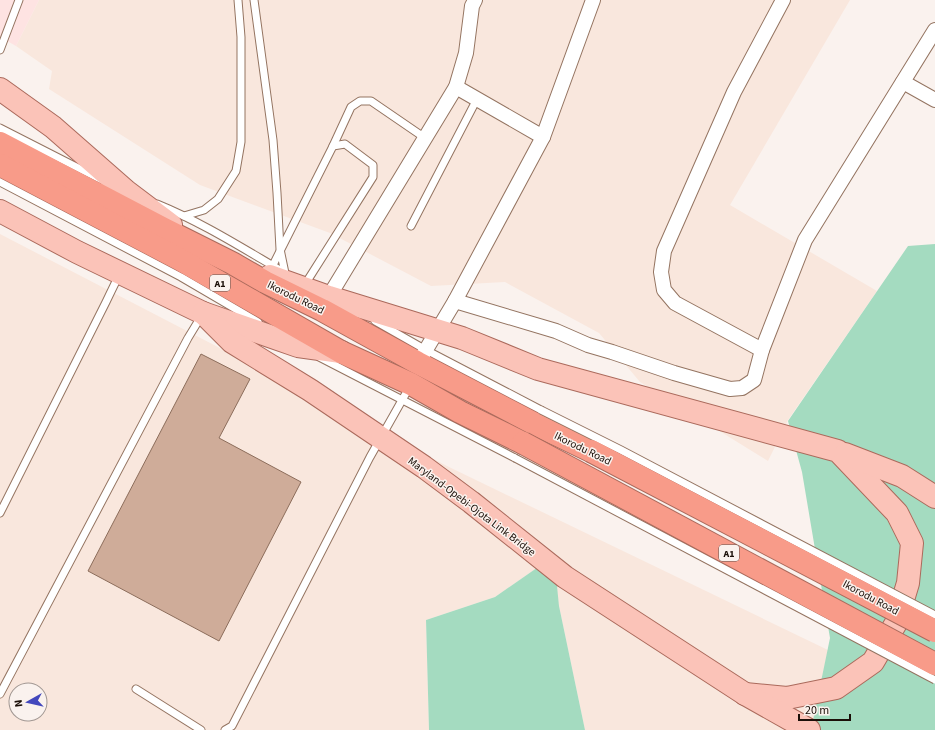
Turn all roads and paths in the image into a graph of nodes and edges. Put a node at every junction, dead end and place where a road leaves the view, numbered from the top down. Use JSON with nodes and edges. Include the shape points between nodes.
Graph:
{"nodes":[{"id":1,"x":19,"y":0,"type":"edge"},
{"id":2,"x":238,"y":0,"type":"edge"},
{"id":3,"x":254,"y":0,"type":"edge"},
{"id":4,"x":475,"y":0,"type":"edge"},
{"id":5,"x":594,"y":0,"type":"edge"},
{"id":6,"x":783,"y":0,"type":"edge"},
{"id":7,"x":935,"y":30,"type":"edge"},
{"id":8,"x":0,"y":50,"type":"edge"},
{"id":9,"x":903,"y":82,"type":"junction"},
{"id":10,"x":456,"y":87,"type":"junction"},
{"id":11,"x":0,"y":89,"type":"edge"},
{"id":12,"x":477,"y":99,"type":"junction"},
{"id":13,"x":935,"y":100,"type":"edge"},
{"id":14,"x":0,"y":128,"type":"edge"},
{"id":15,"x":543,"y":136,"type":"junction"},
{"id":16,"x":425,"y":138,"type":"junction"},
{"id":17,"x":0,"y":143,"type":"edge"},
{"id":18,"x":333,"y":146,"type":"junction"},
{"id":19,"x":0,"y":164,"type":"edge"},
{"id":20,"x":0,"y":182,"type":"edge"},
{"id":21,"x":126,"y":191,"type":"junction"},
{"id":22,"x":0,"y":211,"type":"edge"},
{"id":23,"x":186,"y":216,"type":"junction"},
{"id":24,"x":158,"y":222,"type":"junction"},
{"id":25,"x":411,"y":226,"type":"dead end"},
{"id":26,"x":280,"y":249,"type":"junction"},
{"id":27,"x":120,"y":272,"type":"junction"},
{"id":28,"x":286,"y":283,"type":"junction"},
{"id":29,"x":455,"y":301,"type":"junction"},
{"id":30,"x":325,"y":303,"type":"junction"},
{"id":31,"x":203,"y":313,"type":"junction"},
{"id":32,"x":364,"y":315,"type":"dead end"},
{"id":33,"x":371,"y":319,"type":"dead end"},
{"id":34,"x":438,"y":330,"type":"junction"},
{"id":35,"x":298,"y":346,"type":"junction"},
{"id":36,"x":762,"y":350,"type":"junction"},
{"id":37,"x":341,"y":352,"type":"junction"},
{"id":38,"x":422,"y":356,"type":"junction"},
{"id":39,"x":407,"y":392,"type":"junction"},
{"id":40,"x":538,"y":417,"type":"junction"},
{"id":41,"x":381,"y":438,"type":"junction"},
{"id":42,"x":519,"y":451,"type":"junction"},
{"id":43,"x":838,"y":451,"type":"junction"},
{"id":44,"x":935,"y":497,"type":"edge"},
{"id":45,"x":0,"y":513,"type":"edge"},
{"id":46,"x":935,"y":615,"type":"edge"},
{"id":47,"x":935,"y":631,"type":"edge"},
{"id":48,"x":935,"y":664,"type":"edge"},
{"id":49,"x":935,"y":680,"type":"edge"},
{"id":50,"x":136,"y":689,"type":"dead end"},
{"id":51,"x":0,"y":694,"type":"edge"},
{"id":52,"x":745,"y":694,"type":"junction"},
{"id":53,"x":201,"y":730,"type":"edge"},
{"id":54,"x":225,"y":730,"type":"edge"},
{"id":55,"x":809,"y":730,"type":"edge"}],
"edges":[{"from":1,"to":8,"type":"lane"},
{"from":2,"to":23,"type":"lane","via":[[241,37],[241,142],[236,171],[218,199],[204,210]]},
{"from":3,"to":26,"type":"lane","via":[[272,140]]},
{"from":4,"to":10,"type":"street","via":[[466,53]]},
{"from":5,"to":15,"type":"street"},
{"from":6,"to":36,"type":"street","via":[[734,92],[664,251],[661,272],[664,290],[675,303]]},
{"from":7,"to":9,"type":"street"},
{"from":9,"to":13,"type":"street"},
{"from":9,"to":36,"type":"street","via":[[805,240]]},
{"from":10,"to":12,"type":"street"},
{"from":10,"to":16,"type":"street"},
{"from":11,"to":21,"type":"main road","name":"Ikorodu Road","via":[[54,127]]},
{"from":12,"to":15,"type":"street"},
{"from":12,"to":25,"type":"lane"},
{"from":14,"to":21,"type":"lane","via":[[89,175]]},
{"from":15,"to":29,"type":"street"},
{"from":16,"to":18,"type":"lane","via":[[371,101],[360,101],[351,107]]},
{"from":16,"to":30,"type":"street"},
{"from":17,"to":24,"type":"highway","name":"Ikorodu Road","number":"A1"},
{"from":18,"to":26,"type":"lane"},
{"from":18,"to":28,"type":"lane","via":[[345,144],[373,165],[373,177]]},
{"from":19,"to":37,"type":"highway","number":"A1","via":[[179,259]]},
{"from":20,"to":35,"type":"lane","via":[[181,277]]},
{"from":21,"to":23,"type":"lane"},
{"from":21,"to":24,"type":"main road","name":"Ikorodu Road"},
{"from":22,"to":27,"type":"main road"},
{"from":23,"to":24,"type":"lane"},
{"from":23,"to":28,"type":"lane"},
{"from":24,"to":28,"type":"highway","name":"Ikorodu Road","number":"A1","via":[[232,263]]},
{"from":26,"to":28,"type":"lane"},
{"from":26,"to":28,"type":"lane"},
{"from":27,"to":31,"type":"main road"},
{"from":27,"to":45,"type":"lane"},
{"from":28,"to":30,"type":"highway","name":"Ikorodu Road","number":"A1"},
{"from":29,"to":34,"type":"street"},
{"from":29,"to":36,"type":"street","via":[[556,331],[588,345],[730,389],[742,388],[754,380]]},
{"from":30,"to":32,"type":"lane"},
{"from":30,"to":34,"type":"main road"},
{"from":30,"to":38,"type":"highway","name":"Ikorodu Road","number":"A1"},
{"from":31,"to":35,"type":"main road"},
{"from":31,"to":41,"type":"main road","name":"Maryland-Opebi-Ojota Link Bridge","via":[[232,342]]},
{"from":31,"to":51,"type":"lane"},
{"from":33,"to":38,"type":"lane"},
{"from":34,"to":38,"type":"street"},
{"from":34,"to":43,"type":"main road","via":[[538,369]]},
{"from":35,"to":37,"type":"main road"},
{"from":35,"to":39,"type":"lane"},
{"from":37,"to":39,"type":"highway","number":"A1"},
{"from":38,"to":40,"type":"highway","name":"Ikorodu Road","number":"A1"},
{"from":39,"to":41,"type":"lane"},
{"from":39,"to":42,"type":"highway","number":"A1","via":[[460,412]]},
{"from":40,"to":46,"type":"lane","bridge":true,"via":[[621,450]]},
{"from":40,"to":47,"type":"highway","name":"Ikorodu Road","number":"A1","bridge":true,"via":[[591,451]]},
{"from":41,"to":52,"type":"main road","name":"Maryland-Opebi-Ojota Link Bridge","via":[[471,502],[565,577]]},
{"from":41,"to":54,"type":"lane","via":[[232,726]]},
{"from":42,"to":48,"type":"highway","number":"A1","bridge":true},
{"from":42,"to":49,"type":"lane","bridge":true},
{"from":43,"to":44,"type":"main road","via":[[902,476]]},
{"from":43,"to":52,"type":"main road","name":"Maryland-Opebi-Ojota Link Bridge","bridge":true,"via":[[897,513],[912,543],[908,583],[896,623],[874,662],[836,688],[787,698]]},
{"from":50,"to":53,"type":"lane"},
{"from":52,"to":55,"type":"main road","name":"Maryland-Opebi-Ojota Link Bridge"}]}
